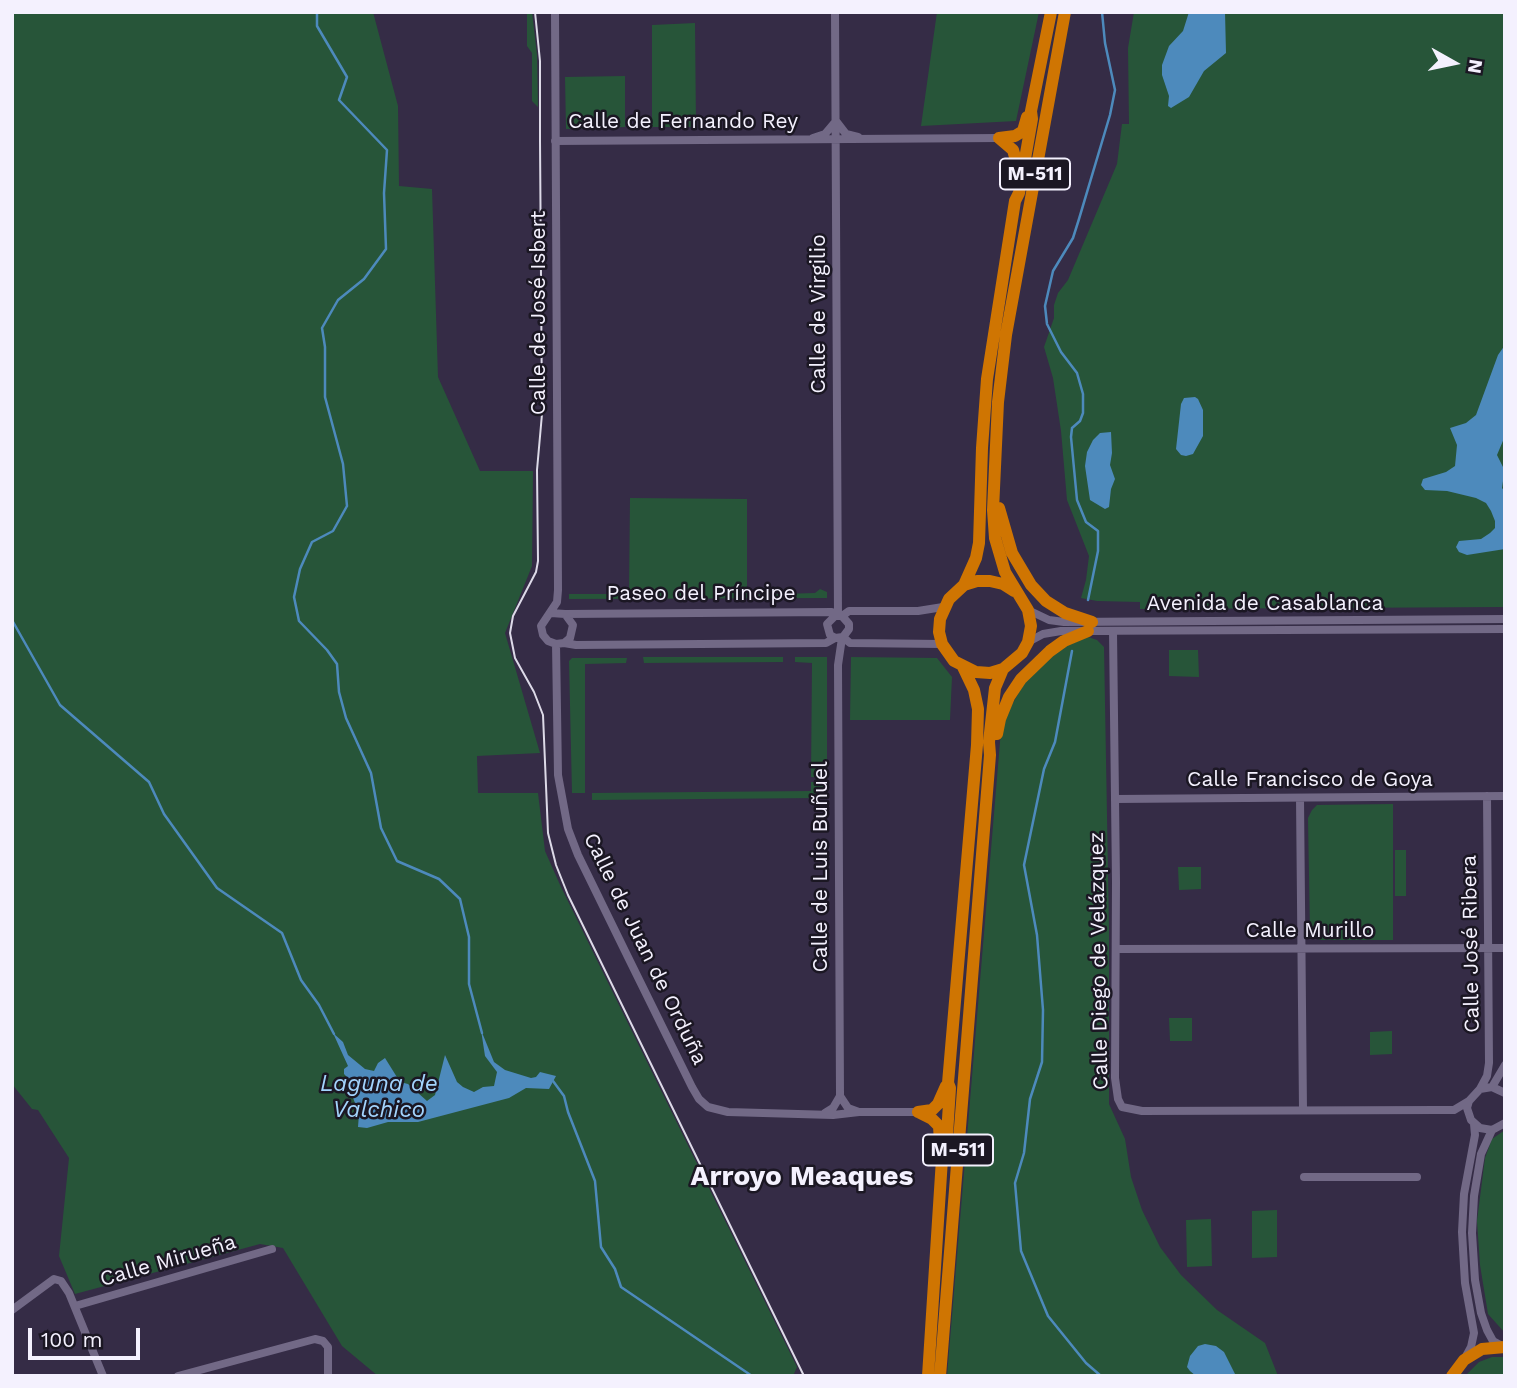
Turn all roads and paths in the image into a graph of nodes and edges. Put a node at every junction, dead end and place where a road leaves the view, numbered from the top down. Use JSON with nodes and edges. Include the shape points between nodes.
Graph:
{"nodes":[{"id":1,"x":555,"y":12,"type":"edge"},
{"id":2,"x":835,"y":12,"type":"edge"},
{"id":3,"x":1051,"y":12,"type":"edge"},
{"id":4,"x":1065,"y":12,"type":"edge"},
{"id":5,"x":1031,"y":111,"type":"junction"},
{"id":6,"x":836,"y":121,"type":"junction"},
{"id":7,"x":811,"y":138,"type":"junction"},
{"id":8,"x":861,"y":138,"type":"junction"},
{"id":9,"x":999,"y":138,"type":"junction"},
{"id":10,"x":836,"y":140,"type":"junction"},
{"id":11,"x":555,"y":141,"type":"junction"},
{"id":12,"x":1015,"y":201,"type":"junction"},
{"id":13,"x":995,"y":491,"type":"junction"},
{"id":14,"x":964,"y":586,"type":"junction"},
{"id":15,"x":1014,"y":591,"type":"junction"},
{"id":16,"x":943,"y":607,"type":"junction"},
{"id":17,"x":1028,"y":610,"type":"junction"},
{"id":18,"x":551,"y":613,"type":"junction"},
{"id":19,"x":565,"y":614,"type":"junction"},
{"id":20,"x":838,"y":616,"type":"junction"},
{"id":21,"x":1505,"y":620,"type":"edge"},
{"id":22,"x":1090,"y":627,"type":"junction"},
{"id":23,"x":1505,"y":629,"type":"edge"},
{"id":24,"x":1113,"y":631,"type":"junction"},
{"id":25,"x":840,"y":638,"type":"junction"},
{"id":26,"x":1028,"y":642,"type":"junction"},
{"id":27,"x":560,"y":643,"type":"junction"},
{"id":28,"x":942,"y":644,"type":"junction"},
{"id":29,"x":963,"y":667,"type":"junction"},
{"id":30,"x":1003,"y":669,"type":"junction"},
{"id":31,"x":990,"y":755,"type":"junction"},
{"id":32,"x":1487,"y":796,"type":"junction"},
{"id":33,"x":1505,"y":796,"type":"edge"},
{"id":34,"x":1300,"y":798,"type":"junction"},
{"id":35,"x":1115,"y":799,"type":"junction"},
{"id":36,"x":1302,"y":948,"type":"junction"},
{"id":37,"x":1488,"y":948,"type":"junction"},
{"id":38,"x":1505,"y":948,"type":"edge"},
{"id":39,"x":1116,"y":949,"type":"junction"},
{"id":40,"x":1505,"y":1065,"type":"edge"},
{"id":41,"x":948,"y":1083,"type":"junction"},
{"id":42,"x":1492,"y":1087,"type":"junction"},
{"id":43,"x":1480,"y":1088,"type":"junction"},
{"id":44,"x":1505,"y":1093,"type":"edge"},
{"id":45,"x":840,"y":1096,"type":"junction"},
{"id":46,"x":1469,"y":1101,"type":"junction"},
{"id":47,"x":1303,"y":1110,"type":"junction"},
{"id":48,"x":859,"y":1112,"type":"junction"},
{"id":49,"x":918,"y":1112,"type":"junction"},
{"id":50,"x":825,"y":1113,"type":"junction"},
{"id":51,"x":1505,"y":1123,"type":"edge"},
{"id":52,"x":1474,"y":1124,"type":"junction"},
{"id":53,"x":1492,"y":1130,"type":"junction"},
{"id":54,"x":942,"y":1160,"type":"junction"},
{"id":55,"x":1304,"y":1177,"type":"dead end"},
{"id":56,"x":1417,"y":1177,"type":"dead end"},
{"id":57,"x":272,"y":1249,"type":"dead end"},
{"id":58,"x":75,"y":1307,"type":"junction"},
{"id":59,"x":12,"y":1310,"type":"edge"},
{"id":60,"x":1503,"y":1347,"type":"edge"},
{"id":61,"x":1464,"y":1360,"type":"junction"},
{"id":62,"x":103,"y":1376,"type":"edge"},
{"id":63,"x":178,"y":1376,"type":"edge"},
{"id":64,"x":328,"y":1376,"type":"edge"},
{"id":65,"x":928,"y":1376,"type":"edge"},
{"id":66,"x":940,"y":1376,"type":"edge"},
{"id":67,"x":1452,"y":1376,"type":"edge"}],
"edges":[{"from":1,"to":11,"type":"street","name":"Calle de José Isbert"},
{"from":2,"to":6,"type":"street","name":"Calle de Virgilio"},
{"from":3,"to":5,"type":"highway","number":"M-511"},
{"from":4,"to":13,"type":"highway","number":"M-511","via":[[1006,335]]},
{"from":5,"to":9,"type":"highway","number":"M-511","via":[[1023,131]]},
{"from":5,"to":12,"type":"highway","number":"M-511"},
{"from":6,"to":7,"type":"street","name":"Calle de Fernando Rey","via":[[825,134]]},
{"from":6,"to":8,"type":"street","via":[[846,134]]},
{"from":6,"to":10,"type":"street","name":"Calle de Virgilio"},
{"from":7,"to":10,"type":"street","name":"Calle de Fernando Rey"},
{"from":7,"to":11,"type":"street","name":"Calle de Fernando Rey"},
{"from":8,"to":9,"type":"street","name":"Calle de Fernando Rey"},
{"from":8,"to":10,"type":"street","name":"Calle de Fernando Rey"},
{"from":9,"to":12,"type":"highway","number":"M-511","via":[[1013,150],[1017,164]]},
{"from":10,"to":20,"type":"street","name":"Calle de Virgilio"},
{"from":11,"to":18,"type":"street","name":"Calle de José Isbert","via":[[558,590]]},
{"from":12,"to":14,"type":"highway","number":"M-511","via":[[987,379],[979,543]]},
{"from":13,"to":15,"type":"highway","number":"M-511","via":[[995,538]]},
{"from":13,"to":22,"type":"highway","via":[[1004,534],[1023,575],[1046,601]]},
{"from":14,"to":15,"type":"highway","via":[[990,581]]},
{"from":14,"to":16,"type":"highway","number":"M-511"},
{"from":15,"to":17,"type":"highway","number":"M-511"},
{"from":16,"to":20,"type":"street","name":"Paseo del Príncipe","via":[[849,611]]},
{"from":16,"to":28,"type":"highway"},
{"from":17,"to":22,"type":"street","name":"Avenida de Casablanca","via":[[1049,620]]},
{"from":17,"to":26,"type":"highway"},
{"from":18,"to":19,"type":"street"},
{"from":18,"to":27,"type":"street","via":[[541,626],[543,635]]},
{"from":19,"to":20,"type":"street","name":"Paseo del Príncipe","via":[[832,611]]},
{"from":19,"to":27,"type":"street","via":[[573,632]]},
{"from":20,"to":25,"type":"street","via":[[849,624]]},
{"from":20,"to":25,"type":"street","via":[[827,624],[827,630]]},
{"from":21,"to":22,"type":"street","name":"Avenida de Casablanca"},
{"from":22,"to":24,"type":"street","name":"Avenida de Casablanca"},
{"from":22,"to":26,"type":"street","name":"Avenida de Casablanca","via":[[1051,632]]},
{"from":22,"to":31,"type":"highway","via":[[1050,651],[1021,679],[1000,719]]},
{"from":23,"to":24,"type":"street","name":"Avenida de Casablanca"},
{"from":24,"to":35,"type":"street","name":"Calle Diego de Velázquez"},
{"from":25,"to":27,"type":"street","via":[[826,643]]},
{"from":25,"to":28,"type":"street","via":[[850,643]]},
{"from":25,"to":45,"type":"street","name":"Calle de Luis Buñuel"},
{"from":26,"to":30,"type":"highway","number":"M-511","via":[[1014,663]]},
{"from":27,"to":50,"type":"street","name":"Calle de Juan de Orduña","via":[[558,775],[568,829],[692,1087],[708,1107],[728,1112]]},
{"from":28,"to":29,"type":"highway","number":"M-511"},
{"from":29,"to":30,"type":"highway","via":[[990,673]]},
{"from":29,"to":41,"type":"highway","number":"M-511","via":[[978,709],[977,745]]},
{"from":30,"to":31,"type":"highway","number":"M-511","via":[[993,699]]},
{"from":31,"to":66,"type":"highway","number":"M-511"},
{"from":32,"to":33,"type":"street","name":"Calle Francisco de Goya"},
{"from":32,"to":34,"type":"street","name":"Calle Francisco de Goya"},
{"from":32,"to":37,"type":"street","name":"Calle José Ribera"},
{"from":34,"to":35,"type":"street","name":"Calle Francisco de Goya"},
{"from":34,"to":36,"type":"street"},
{"from":35,"to":39,"type":"street","name":"Calle Diego de Velázquez"},
{"from":36,"to":37,"type":"street","name":"Calle Murillo"},
{"from":36,"to":39,"type":"street","name":"Calle Murillo"},
{"from":36,"to":47,"type":"street"},
{"from":37,"to":38,"type":"street","name":"Calle Murillo"},
{"from":37,"to":43,"type":"street","name":"Calle José Ribera","via":[[1489,1063]]},
{"from":39,"to":47,"type":"street","name":"Calle Diego de Velázquez","via":[[1115,1078],[1122,1107],[1142,1111]]},
{"from":40,"to":42,"type":"street"},
{"from":41,"to":49,"type":"highway","via":[[932,1110]]},
{"from":41,"to":54,"type":"highway","number":"M-511"},
{"from":42,"to":43,"type":"street"},
{"from":42,"to":44,"type":"street"},
{"from":43,"to":46,"type":"street"},
{"from":45,"to":48,"type":"street","via":[[848,1108]]},
{"from":45,"to":50,"type":"street"},
{"from":46,"to":47,"type":"street","name":"Calle Diego de Velázquez","via":[[1454,1110]]},
{"from":46,"to":52,"type":"street","via":[[1468,1114]]},
{"from":48,"to":49,"type":"street"},
{"from":48,"to":50,"type":"street"},
{"from":49,"to":54,"type":"highway","via":[[939,1126]]},
{"from":51,"to":53,"type":"street"},
{"from":52,"to":53,"type":"street"},
{"from":52,"to":61,"type":"street","via":[[1462,1232],[1474,1333]]},
{"from":53,"to":60,"type":"street","via":[[1483,1145],[1472,1233],[1475,1280],[1487,1330]]},
{"from":54,"to":65,"type":"highway","number":"M-511"},
{"from":55,"to":56,"type":"street"},
{"from":57,"to":58,"type":"street","name":"Calle Mirueña"},
{"from":58,"to":59,"type":"street","via":[[65,1285],[54,1279]]},
{"from":58,"to":62,"type":"street"},
{"from":60,"to":61,"type":"highway","via":[[1482,1349]]},
{"from":61,"to":67,"type":"highway"},
{"from":63,"to":64,"type":"street","via":[[315,1339],[328,1347]]}]}
